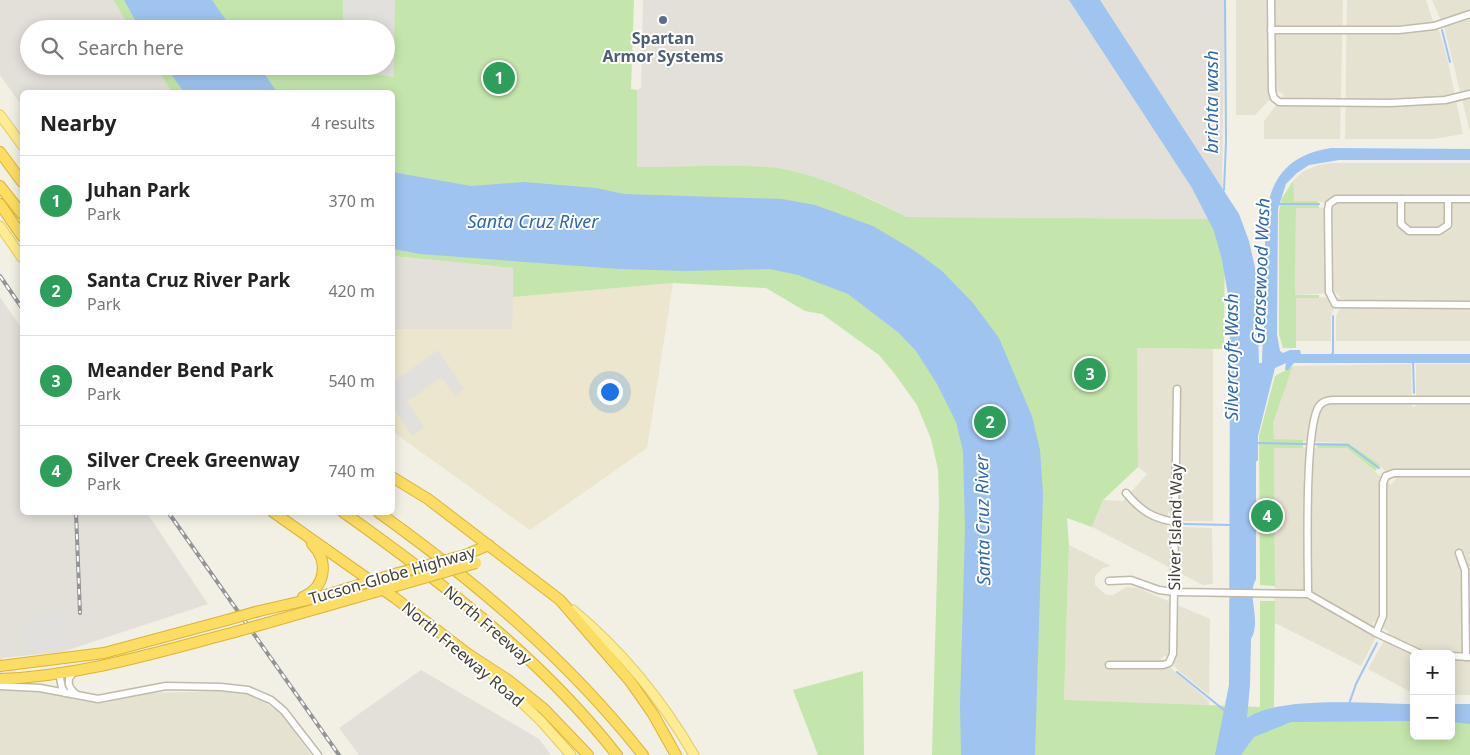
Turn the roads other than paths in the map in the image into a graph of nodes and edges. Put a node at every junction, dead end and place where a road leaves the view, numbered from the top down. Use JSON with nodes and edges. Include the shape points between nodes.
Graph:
{"nodes":[{"id":1,"x":1271,"y":0,"type":"edge"},
{"id":2,"x":1470,"y":14,"type":"edge"},
{"id":3,"x":1271,"y":30,"type":"junction"},
{"id":4,"x":1470,"y":94,"type":"edge"},
{"id":5,"x":0,"y":115,"type":"edge"},
{"id":6,"x":20,"y":142,"type":"edge"},
{"id":7,"x":0,"y":151,"type":"edge"},
{"id":8,"x":20,"y":173,"type":"edge"},
{"id":9,"x":20,"y":179,"type":"edge"},
{"id":10,"x":0,"y":186,"type":"edge"},
{"id":11,"x":1401,"y":199,"type":"junction"},
{"id":12,"x":1470,"y":199,"type":"edge"},
{"id":13,"x":1448,"y":200,"type":"junction"},
{"id":14,"x":0,"y":204,"type":"edge"},
{"id":15,"x":20,"y":211,"type":"edge"},
{"id":16,"x":0,"y":226,"type":"edge"},
{"id":17,"x":20,"y":233,"type":"edge"},
{"id":18,"x":20,"y":255,"type":"edge"},
{"id":19,"x":1470,"y":305,"type":"edge"},
{"id":20,"x":1177,"y":389,"type":"dead end"},
{"id":21,"x":1470,"y":400,"type":"edge"},
{"id":22,"x":1470,"y":473,"type":"edge"},
{"id":23,"x":395,"y":474,"type":"edge"},
{"id":24,"x":395,"y":479,"type":"edge"},
{"id":25,"x":1126,"y":493,"type":"dead end"},
{"id":26,"x":428,"y":500,"type":"junction"},
{"id":27,"x":277,"y":515,"type":"edge"},
{"id":28,"x":347,"y":515,"type":"edge"},
{"id":29,"x":382,"y":515,"type":"edge"},
{"id":30,"x":286,"y":522,"type":"junction"},
{"id":31,"x":1176,"y":522,"type":"junction"},
{"id":32,"x":489,"y":545,"type":"junction"},
{"id":33,"x":1459,"y":553,"type":"dead end"},
{"id":34,"x":370,"y":581,"type":"junction"},
{"id":35,"x":1109,"y":581,"type":"dead end"},
{"id":36,"x":382,"y":589,"type":"junction"},
{"id":37,"x":1174,"y":592,"type":"junction"},
{"id":38,"x":1308,"y":594,"type":"junction"},
{"id":39,"x":560,"y":600,"type":"junction"},
{"id":40,"x":279,"y":606,"type":"junction"},
{"id":41,"x":1376,"y":633,"type":"junction"},
{"id":42,"x":1412,"y":650,"type":"edge"},
{"id":43,"x":468,"y":654,"type":"junction"},
{"id":44,"x":1455,"y":656,"type":"edge"},
{"id":45,"x":1468,"y":657,"type":"edge"},
{"id":46,"x":39,"y":663,"type":"junction"},
{"id":47,"x":15,"y":665,"type":"junction"},
{"id":48,"x":1109,"y":665,"type":"dead end"},
{"id":49,"x":0,"y":666,"type":"edge"},
{"id":50,"x":87,"y":669,"type":"junction"},
{"id":51,"x":59,"y":673,"type":"junction"},
{"id":52,"x":16,"y":678,"type":"junction"},
{"id":53,"x":0,"y":679,"type":"edge"},
{"id":54,"x":0,"y":686,"type":"edge"},
{"id":55,"x":65,"y":693,"type":"junction"},
{"id":56,"x":82,"y":696,"type":"junction"},
{"id":57,"x":318,"y":755,"type":"edge"},
{"id":58,"x":571,"y":755,"type":"edge"},
{"id":59,"x":588,"y":755,"type":"edge"},
{"id":60,"x":617,"y":755,"type":"edge"},
{"id":61,"x":643,"y":755,"type":"edge"},
{"id":62,"x":676,"y":755,"type":"edge"},
{"id":63,"x":694,"y":755,"type":"edge"}],
"edges":[{"from":1,"to":3,"type":"street"},
{"from":2,"to":3,"type":"street","via":[[1434,26],[1399,30]]},
{"from":3,"to":4,"type":"street","via":[[1274,101],[1390,103],[1445,100]]},
{"from":5,"to":6,"type":"main road"},
{"from":7,"to":8,"type":"highway"},
{"from":7,"to":9,"type":"highway"},
{"from":10,"to":15,"type":"highway"},
{"from":11,"to":13,"type":"street"},
{"from":11,"to":13,"type":"street","via":[[1401,224],[1409,231],[1439,231],[1448,225]]},
{"from":11,"to":19,"type":"street","via":[[1332,200],[1328,210],[1331,304]]},
{"from":12,"to":13,"type":"street"},
{"from":14,"to":17,"type":"highway"},
{"from":16,"to":18,"type":"main road"},
{"from":20,"to":31,"type":"street","name":"Silver Island Way"},
{"from":21,"to":38,"type":"street","via":[[1322,401],[1310,434]]},
{"from":22,"to":41,"type":"street","via":[[1384,474],[1383,616]]},
{"from":23,"to":26,"type":"main road"},
{"from":24,"to":26,"type":"highway"},
{"from":25,"to":31,"type":"street","via":[[1143,512]]},
{"from":26,"to":32,"type":"highway"},
{"from":27,"to":30,"type":"highway","name":"North Freeway Road"},
{"from":28,"to":60,"type":"highway","name":"North Freeway","via":[[426,571],[491,624],[581,712]]},
{"from":29,"to":61,"type":"highway","name":"North Freeway","via":[[501,606],[579,681]]},
{"from":30,"to":34,"type":"highway","name":"North Freeway Road"},
{"from":30,"to":40,"type":"highway","via":[[317,550],[323,570],[320,583],[311,593]]},
{"from":31,"to":37,"type":"street","name":"Silver Island Way"},
{"from":32,"to":34,"type":"highway","name":"Tucson-Globe Highway","bridge":true,"via":[[465,555]]},
{"from":32,"to":36,"type":"highway","name":"Tucson-Globe Highway","bridge":true,"via":[[476,563]]},
{"from":32,"to":39,"type":"highway"},
{"from":33,"to":45,"type":"street","via":[[1465,570]]},
{"from":34,"to":36,"type":"highway","name":"North Freeway Road"},
{"from":34,"to":40,"type":"highway","name":"Tucson-Globe Highway"},
{"from":35,"to":37,"type":"street","via":[[1131,580]]},
{"from":36,"to":43,"type":"highway","name":"North Freeway Road"},
{"from":36,"to":50,"type":"highway","name":"Tucson-Globe Highway","bridge":true,"via":[[236,632]]},
{"from":37,"to":38,"type":"street"},
{"from":37,"to":48,"type":"street","name":"Silver Island Way","via":[[1170,663]]},
{"from":38,"to":41,"type":"street"},
{"from":39,"to":62,"type":"highway","via":[[630,681]]},
{"from":39,"to":63,"type":"main road","via":[[595,629],[634,670]]},
{"from":40,"to":46,"type":"highway","name":"Tucson-Globe Highway","bridge":true,"via":[[124,648]]},
{"from":41,"to":42,"type":"street"},
{"from":43,"to":58,"type":"main road","name":"North Freeway Road","via":[[520,700]]},
{"from":43,"to":59,"type":"highway","via":[[532,699]]},
{"from":44,"to":45,"type":"street"},
{"from":46,"to":47,"type":"highway","name":"Tucson-Globe Highway"},
{"from":46,"to":51,"type":"highway","via":[[55,666]]},
{"from":47,"to":49,"type":"highway","name":"Tucson-Globe Highway"},
{"from":47,"to":52,"type":"highway"},
{"from":50,"to":51,"type":"highway","name":"Tucson-Globe Highway"},
{"from":50,"to":56,"type":"street","via":[[73,673],[69,678],[70,688]]},
{"from":51,"to":52,"type":"highway","name":"Tucson-Globe Highway"},
{"from":51,"to":55,"type":"street"},
{"from":52,"to":53,"type":"highway","name":"Tucson-Globe Highway"},
{"from":54,"to":55,"type":"street"},
{"from":55,"to":56,"type":"street"},
{"from":56,"to":57,"type":"street","via":[[106,698],[159,687],[240,688],[271,700],[288,716]]}]}
